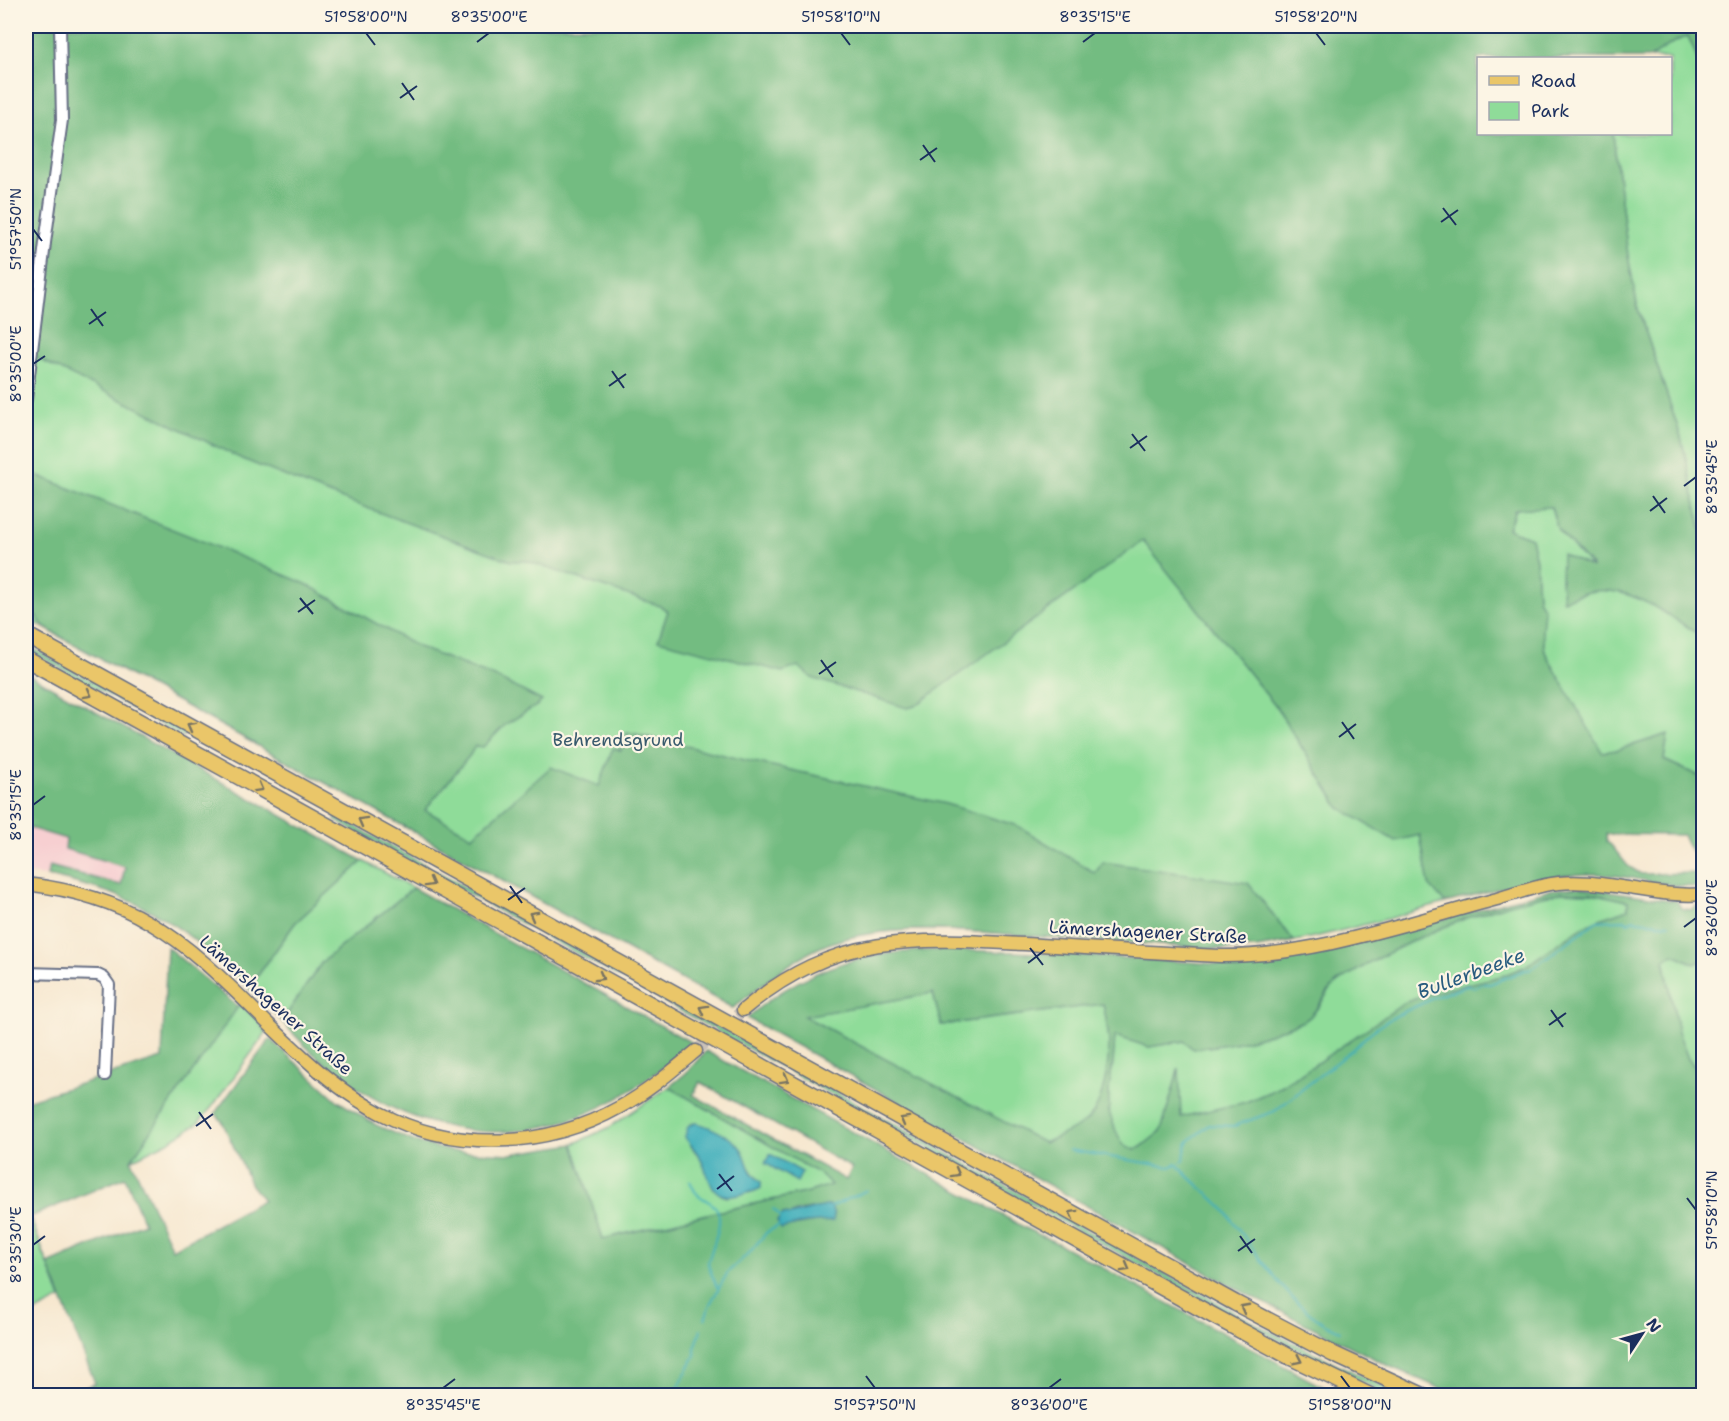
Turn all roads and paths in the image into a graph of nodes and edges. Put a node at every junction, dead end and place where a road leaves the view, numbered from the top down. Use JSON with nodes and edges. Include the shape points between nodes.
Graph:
{"nodes":[{"id":1,"x":60,"y":26,"type":"edge"},
{"id":2,"x":26,"y":400,"type":"edge"},
{"id":3,"x":26,"y":635,"type":"edge"},
{"id":4,"x":26,"y":659,"type":"edge"},
{"id":5,"x":26,"y":884,"type":"edge"},
{"id":6,"x":1704,"y":894,"type":"edge"},
{"id":7,"x":26,"y":973,"type":"edge"},
{"id":8,"x":743,"y":1010,"type":"tunnel mouth"},
{"id":9,"x":696,"y":1051,"type":"tunnel mouth"},
{"id":10,"x":105,"y":1074,"type":"dead end"},
{"id":11,"x":1371,"y":1395,"type":"edge"},
{"id":12,"x":1424,"y":1395,"type":"edge"}],
"edges":[{"from":1,"to":2,"type":"street","via":[[62,120]]},
{"from":12,"to":3,"type":"highway","one_way":true,"via":[[1333,1354],[1224,1297]]},
{"from":4,"to":11,"type":"highway","one_way":true,"via":[[1201,1309]]},
{"from":5,"to":9,"type":"main road","name":"Lämershagener Straße","via":[[96,898],[151,923],[209,967],[296,1051],[342,1089],[380,1113],[450,1137],[496,1140],[562,1132],[628,1102]]},
{"from":6,"to":8,"type":"main road","name":"Lämershagener Straße","via":[[1664,894],[1588,884],[1546,885],[1363,934],[1256,956],[970,941],[886,943],[814,964]]},
{"from":7,"to":10,"type":"street","via":[[104,978],[109,985]]}]}
